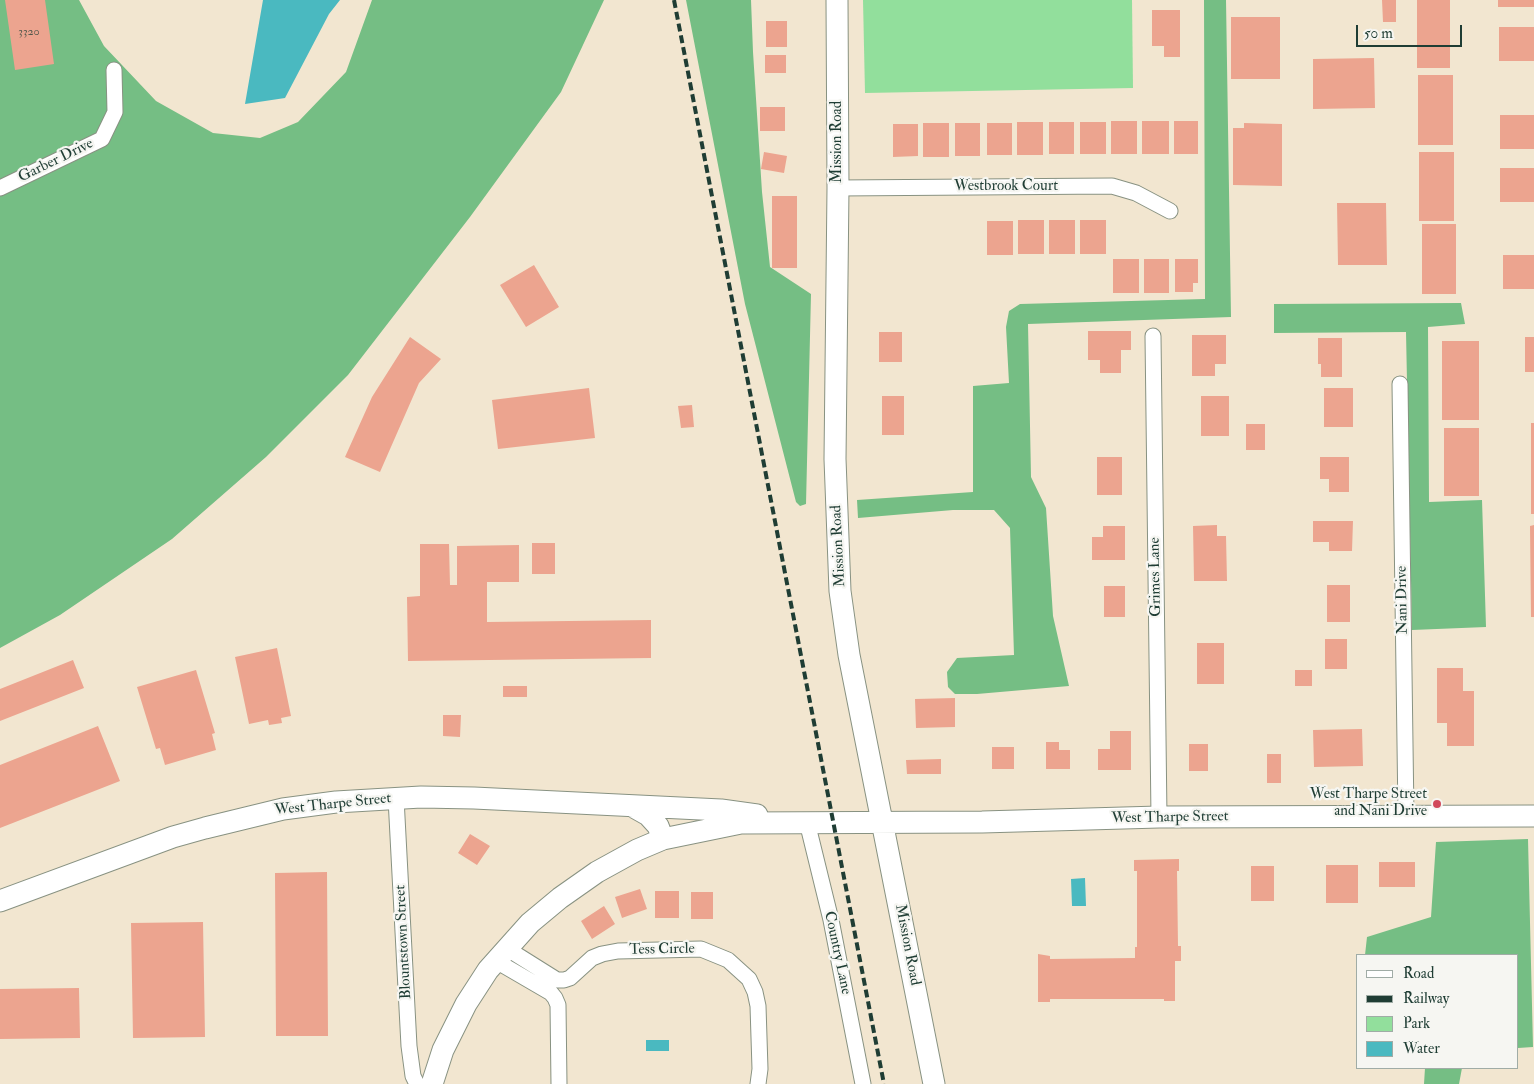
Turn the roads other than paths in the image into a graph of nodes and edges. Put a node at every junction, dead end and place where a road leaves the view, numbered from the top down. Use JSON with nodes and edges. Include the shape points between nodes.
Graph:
{"nodes":[{"id":1,"x":837,"y":0,"type":"edge"},
{"id":2,"x":114,"y":70,"type":"dead end"},
{"id":3,"x":0,"y":188,"type":"edge"},
{"id":4,"x":838,"y":188,"type":"junction"},
{"id":5,"x":1170,"y":211,"type":"dead end"},
{"id":6,"x":1153,"y":336,"type":"dead end"},
{"id":7,"x":1400,"y":384,"type":"dead end"},
{"id":8,"x":396,"y":798,"type":"junction"},
{"id":9,"x":632,"y":806,"type":"junction"},
{"id":10,"x":1406,"y":816,"type":"junction"},
{"id":11,"x":1534,"y":816,"type":"edge"},
{"id":12,"x":1160,"y":817,"type":"junction"},
{"id":13,"x":807,"y":822,"type":"junction"},
{"id":14,"x":883,"y":822,"type":"junction"},
{"id":15,"x":663,"y":839,"type":"junction"},
{"id":16,"x":0,"y":901,"type":"edge"},
{"id":17,"x":501,"y":954,"type":"junction"},
{"id":18,"x":546,"y":982,"type":"junction"},
{"id":19,"x":417,"y":1084,"type":"edge"},
{"id":20,"x":432,"y":1084,"type":"edge"},
{"id":21,"x":559,"y":1084,"type":"edge"},
{"id":22,"x":758,"y":1084,"type":"edge"},
{"id":23,"x":863,"y":1084,"type":"edge"},
{"id":24,"x":934,"y":1084,"type":"edge"}],
"edges":[{"from":1,"to":4,"type":"main road","name":"Mission Road"},
{"from":2,"to":3,"type":"street","name":"Garber Drive","via":[[115,112],[102,139]]},
{"from":4,"to":5,"type":"street","name":"Westbrook Court","via":[[1112,186],[1136,193]]},
{"from":4,"to":14,"type":"main road","name":"Mission Road","via":[[835,459],[840,590],[849,654]]},
{"from":6,"to":12,"type":"street","name":"Grimes Lane"},
{"from":7,"to":10,"type":"street","name":"Nani Drive"},
{"from":8,"to":9,"type":"main road","name":"West Tharpe Street"},
{"from":8,"to":16,"type":"main road","name":"West Tharpe Street","via":[[302,806],[222,822]]},
{"from":8,"to":19,"type":"street","name":"Blountstown Street","via":[[409,1046]]},
{"from":9,"to":13,"type":"main road","name":"West Tharpe Street","via":[[721,810]]},
{"from":9,"to":15,"type":"main road","via":[[658,826]]},
{"from":10,"to":11,"type":"main road","name":"West Tharpe Street"},
{"from":10,"to":12,"type":"main road","name":"West Tharpe Street"},
{"from":12,"to":14,"type":"main road","name":"West Tharpe Street"},
{"from":13,"to":14,"type":"main road","name":"West Tharpe Street"},
{"from":13,"to":15,"type":"main road","via":[[741,824]]},
{"from":13,"to":23,"type":"street","name":"Country Lane","via":[[831,920]]},
{"from":14,"to":24,"type":"main road","name":"Mission Road"},
{"from":15,"to":17,"type":"main road","via":[[605,867],[560,898],[530,923]]},
{"from":17,"to":18,"type":"street","name":"Tess Circle"},
{"from":17,"to":20,"type":"main road","via":[[466,1004],[443,1050]]},
{"from":18,"to":21,"type":"street","name":"Tess Circle","via":[[558,1005]]},
{"from":18,"to":22,"type":"street","name":"Tess Circle","via":[[570,978],[592,958],[618,951],[701,949],[728,960],[749,979],[755,992],[758,1006]]}]}
